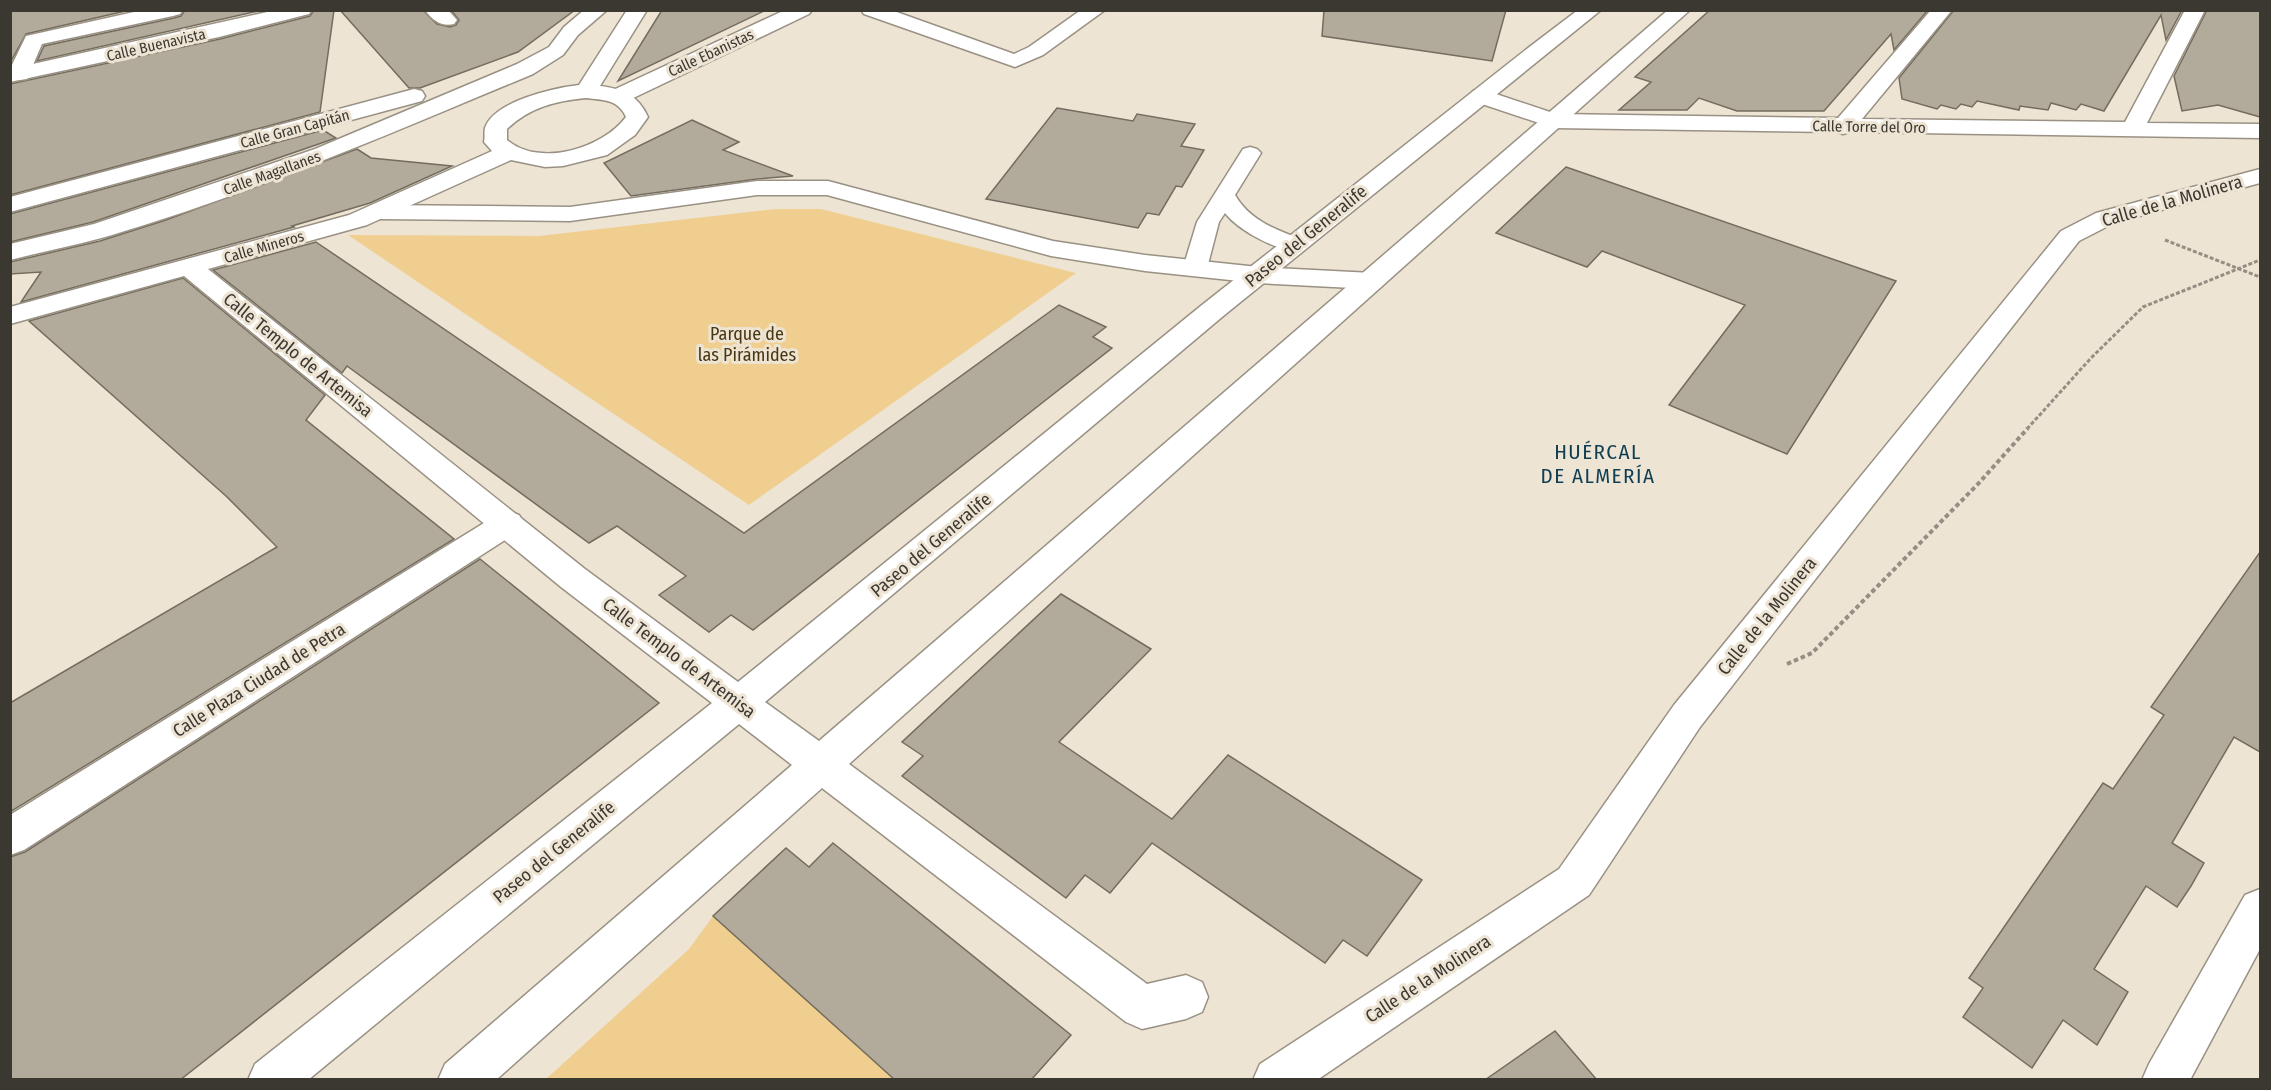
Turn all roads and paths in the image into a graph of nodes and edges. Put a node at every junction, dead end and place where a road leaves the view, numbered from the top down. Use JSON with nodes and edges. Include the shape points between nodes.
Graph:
{"nodes":[{"id":1,"x":173,"y":10,"type":"edge"},
{"id":2,"x":597,"y":10,"type":"edge"},
{"id":3,"x":637,"y":10,"type":"edge"},
{"id":4,"x":802,"y":10,"type":"edge"},
{"id":5,"x":871,"y":10,"type":"edge"},
{"id":6,"x":1095,"y":10,"type":"edge"},
{"id":7,"x":1680,"y":10,"type":"edge"},
{"id":8,"x":1942,"y":10,"type":"edge"},
{"id":9,"x":2195,"y":10,"type":"edge"},
{"id":10,"x":295,"y":11,"type":"edge"},
{"id":11,"x":1586,"y":12,"type":"edge"},
{"id":12,"x":571,"y":31,"type":"junction"},
{"id":13,"x":525,"y":69,"type":"joint"},
{"id":14,"x":15,"y":75,"type":"edge"},
{"id":15,"x":586,"y":91,"type":"junction"},
{"id":16,"x":619,"y":96,"type":"junction"},
{"id":17,"x":1481,"y":96,"type":"junction"},
{"id":18,"x":1554,"y":121,"type":"junction"},
{"id":19,"x":1843,"y":127,"type":"junction"},
{"id":20,"x":2133,"y":128,"type":"junction"},
{"id":21,"x":2260,"y":131,"type":"edge"},
{"id":22,"x":508,"y":153,"type":"junction"},
{"id":23,"x":1250,"y":153,"type":"dead end"},
{"id":24,"x":2260,"y":176,"type":"edge"},
{"id":25,"x":1225,"y":196,"type":"junction"},
{"id":26,"x":10,"y":205,"type":"edge"},
{"id":27,"x":379,"y":212,"type":"junction"},
{"id":28,"x":2105,"y":218,"type":"junction"},
{"id":29,"x":1295,"y":245,"type":"junction"},
{"id":30,"x":10,"y":252,"type":"edge"},
{"id":31,"x":2260,"y":260,"type":"edge"},
{"id":32,"x":190,"y":268,"type":"junction"},
{"id":33,"x":1195,"y":268,"type":"junction"},
{"id":34,"x":2241,"y":269,"type":"junction"},
{"id":35,"x":1258,"y":275,"type":"junction"},
{"id":36,"x":2260,"y":277,"type":"edge"},
{"id":37,"x":1372,"y":281,"type":"junction"},
{"id":38,"x":10,"y":316,"type":"edge"},
{"id":39,"x":508,"y":523,"type":"junction"},
{"id":40,"x":1781,"y":667,"type":"dead end"},
{"id":41,"x":739,"y":703,"type":"junction"},
{"id":42,"x":820,"y":765,"type":"junction"},
{"id":43,"x":10,"y":837,"type":"edge"},
{"id":44,"x":2260,"y":909,"type":"edge"},
{"id":45,"x":1186,"y":997,"type":"dead end"},
{"id":46,"x":272,"y":1080,"type":"edge"},
{"id":47,"x":461,"y":1080,"type":"edge"},
{"id":48,"x":1276,"y":1080,"type":"edge"},
{"id":49,"x":2165,"y":1080,"type":"edge"}],
"edges":[{"from":1,"to":14,"type":"street","via":[[33,40]]},
{"from":2,"to":12,"type":"street","name":"Calle Gran Capitán"},
{"from":3,"to":15,"type":"street"},
{"from":4,"to":16,"type":"street","name":"Calle Ebanistas"},
{"from":5,"to":6,"type":"street","via":[[1015,61]]},
{"from":7,"to":18,"type":"street"},
{"from":8,"to":19,"type":"street"},
{"from":9,"to":20,"type":"street"},
{"from":10,"to":14,"type":"street","name":"Calle Buenavista","via":[[219,32]]},
{"from":11,"to":17,"type":"street","name":"Paseo del Generalife"},
{"from":12,"to":13,"type":"street","name":"Calle Gran Capitán","via":[[556,51]]},
{"from":12,"to":26,"type":"street","name":"Calle Gran Capitán","via":[[473,78],[399,101]]},
{"from":13,"to":30,"type":"street","name":"Calle Magallanes","via":[[312,158],[180,205],[102,230]]},
{"from":15,"to":16,"type":"street"},
{"from":15,"to":22,"type":"street","via":[[557,94],[508,114],[496,128],[496,142]]},
{"from":16,"to":22,"type":"street","via":[[633,105],[637,117],[630,130],[612,144],[558,159],[530,159]]},
{"from":17,"to":18,"type":"street","name":"Calle Torre del Oro"},
{"from":17,"to":29,"type":"street","name":"Paseo del Generalife"},
{"from":18,"to":19,"type":"street","name":"Calle Torre del Oro"},
{"from":18,"to":37,"type":"street"},
{"from":19,"to":20,"type":"street","name":"Calle Torre del Oro"},
{"from":20,"to":21,"type":"street","name":"Calle Torre del Oro"},
{"from":22,"to":27,"type":"street","name":"Calle Mineros"},
{"from":23,"to":25,"type":"lane"},
{"from":24,"to":28,"type":"street","name":"Calle de la Molinera"},
{"from":25,"to":29,"type":"lane","via":[[1240,218]]},
{"from":25,"to":33,"type":"lane","via":[[1208,222]]},
{"from":27,"to":32,"type":"street","name":"Calle Mineros"},
{"from":27,"to":33,"type":"street","via":[[570,214],[757,188],[828,188],[1051,248]]},
{"from":28,"to":34,"type":"path"},
{"from":28,"to":48,"type":"street","name":"Calle de la Molinera","via":[[2070,236],[2058,251],[1687,716],[1574,882]]},
{"from":29,"to":35,"type":"street","name":"Paseo del Generalife"},
{"from":31,"to":34,"type":"path"},
{"from":32,"to":38,"type":"street","name":"Calle Mineros"},
{"from":32,"to":39,"type":"street","name":"Calle Templo de Artemisa"},
{"from":33,"to":35,"type":"street"},
{"from":34,"to":36,"type":"path"},
{"from":34,"to":40,"type":"path","via":[[2143,308],[1812,653]]},
{"from":35,"to":37,"type":"street"},
{"from":35,"to":41,"type":"street","name":"Paseo del Generalife"},
{"from":37,"to":42,"type":"street"},
{"from":39,"to":41,"type":"street","name":"Calle Templo de Artemisa","via":[[573,578]]},
{"from":39,"to":43,"type":"street","name":"Calle Plaza Ciudad de Petra"},
{"from":41,"to":42,"type":"street","name":"Calle Templo de Artemisa"},
{"from":41,"to":46,"type":"street","name":"Paseo del Generalife"},
{"from":42,"to":45,"type":"street","name":"Calle Templo de Artemisa","via":[[1142,1007]]},
{"from":42,"to":47,"type":"street"},
{"from":44,"to":49,"type":"street"}]}
